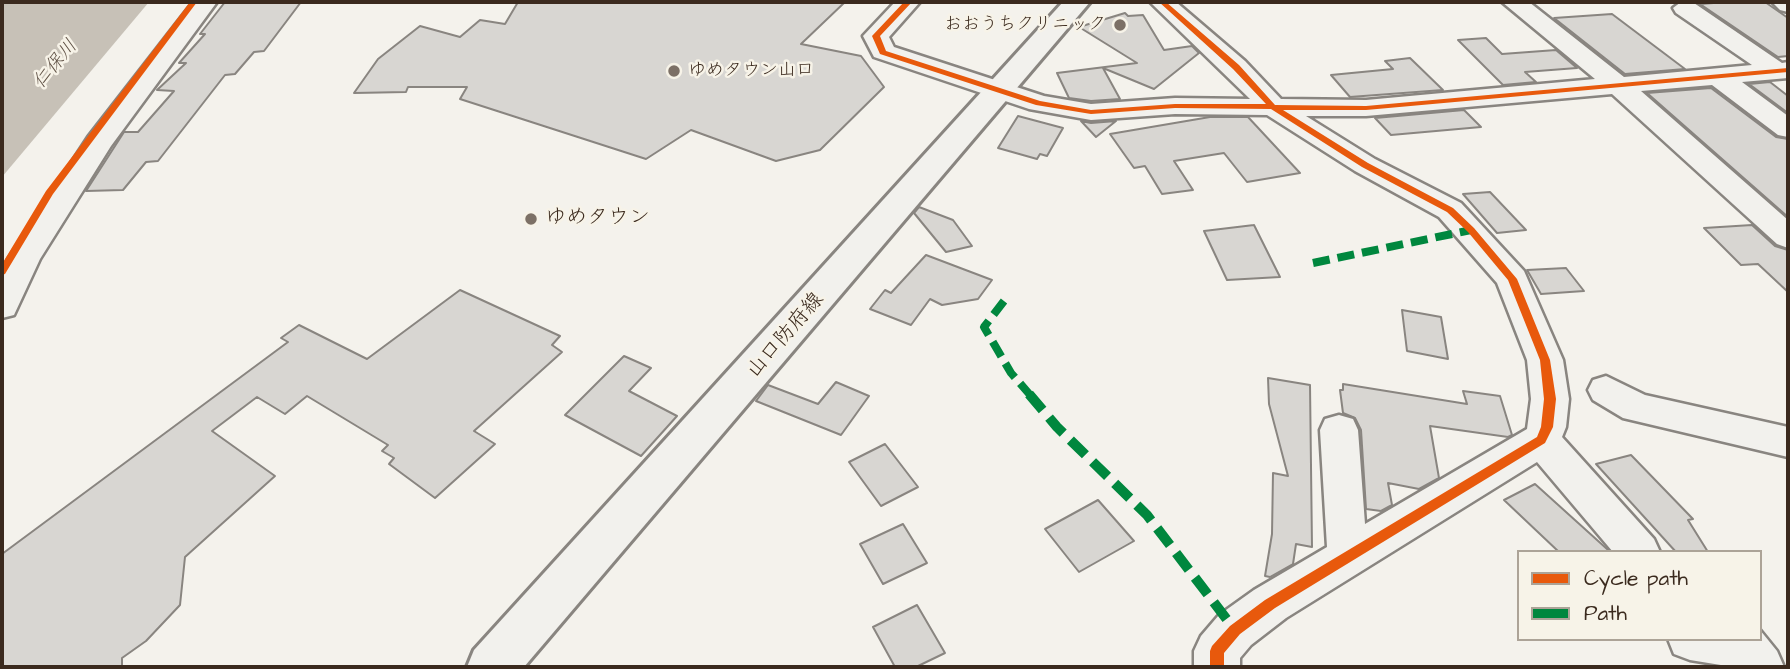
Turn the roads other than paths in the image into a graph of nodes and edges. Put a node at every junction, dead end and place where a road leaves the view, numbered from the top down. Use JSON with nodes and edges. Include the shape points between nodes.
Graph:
{"nodes":[{"id":1,"x":205,"y":2,"type":"edge"},
{"id":2,"x":908,"y":2,"type":"edge"},
{"id":3,"x":1077,"y":2,"type":"edge"},
{"id":4,"x":1162,"y":2,"type":"edge"},
{"id":5,"x":1514,"y":2,"type":"edge"},
{"id":6,"x":1784,"y":2,"type":"edge"},
{"id":7,"x":1788,"y":5,"type":"edge"},
{"id":8,"x":1685,"y":8,"type":"dead end"},
{"id":9,"x":1783,"y":71,"type":"edge"},
{"id":10,"x":1720,"y":78,"type":"junction"},
{"id":11,"x":1617,"y":84,"type":"junction"},
{"id":12,"x":1001,"y":89,"type":"junction"},
{"id":13,"x":1273,"y":107,"type":"junction"},
{"id":14,"x":1788,"y":129,"type":"edge"},
{"id":15,"x":1788,"y":237,"type":"edge"},
{"id":16,"x":2,"y":306,"type":"edge"},
{"id":17,"x":1606,"y":390,"type":"dead end"},
{"id":18,"x":1339,"y":430,"type":"dead end"},
{"id":19,"x":1541,"y":440,"type":"junction"},
{"id":20,"x":1788,"y":442,"type":"edge"},
{"id":21,"x":1637,"y":550,"type":"edge"},
{"id":22,"x":1353,"y":554,"type":"junction"},
{"id":23,"x":1708,"y":641,"type":"edge"},
{"id":24,"x":508,"y":662,"type":"edge"},
{"id":25,"x":1217,"y":667,"type":"edge"},
{"id":26,"x":1761,"y":667,"type":"edge"}],
"edges":[{"from":1,"to":16,"type":"street","via":[[99,143],[24,259]]},
{"from":2,"to":12,"type":"street","via":[[876,36],[883,52]]},
{"from":3,"to":12,"type":"main road","name":"山口防府線"},
{"from":4,"to":13,"type":"street","via":[[1236,67]]},
{"from":5,"to":11,"type":"street"},
{"from":6,"to":7,"type":"street"},
{"from":8,"to":9,"type":"street"},
{"from":9,"to":10,"type":"street"},
{"from":10,"to":11,"type":"street"},
{"from":10,"to":14,"type":"street"},
{"from":11,"to":13,"type":"street","via":[[1366,108]]},
{"from":11,"to":15,"type":"street"},
{"from":12,"to":13,"type":"street","via":[[1040,103],[1091,112],[1175,106]]},
{"from":12,"to":24,"type":"main road","name":"山口防府線"},
{"from":13,"to":19,"type":"street","via":[[1450,210],[1512,279],[1545,360],[1550,399]]},
{"from":17,"to":20,"type":"street","via":[[1636,408]]},
{"from":18,"to":22,"type":"street","via":[[1346,544]]},
{"from":19,"to":21,"type":"street"},
{"from":19,"to":22,"type":"street"},
{"from":22,"to":25,"type":"street","via":[[1235,630],[1217,651]]},
{"from":23,"to":26,"type":"street","via":[[1744,645]]}]}
